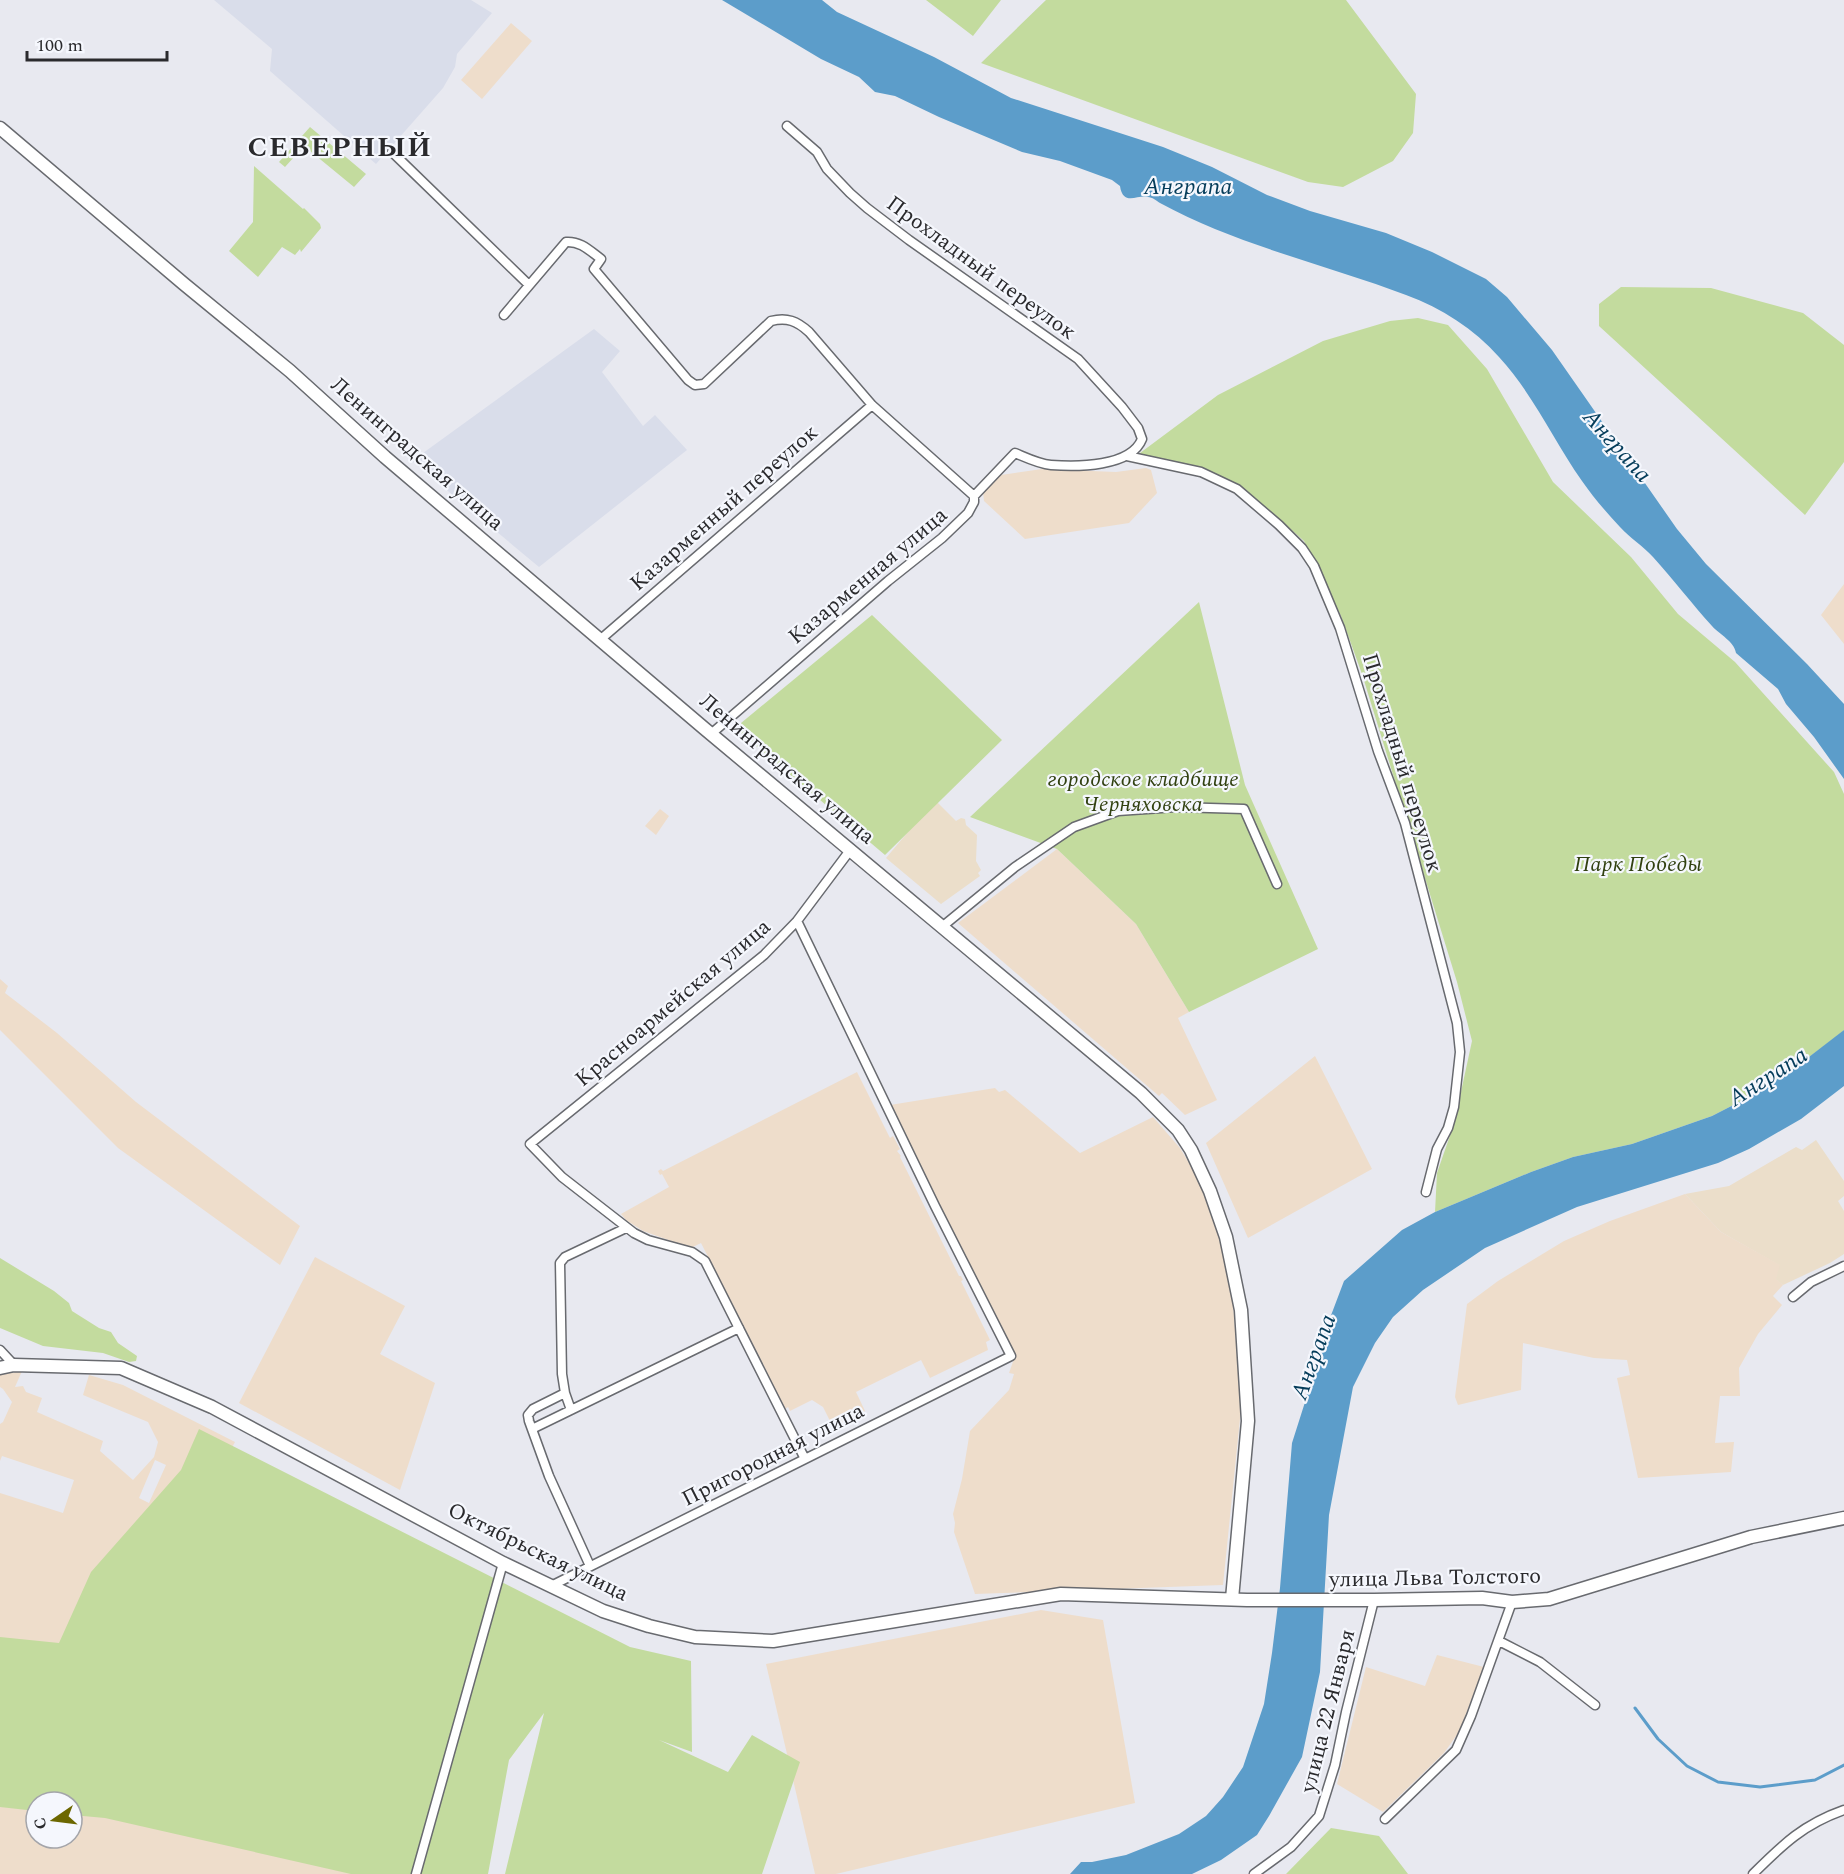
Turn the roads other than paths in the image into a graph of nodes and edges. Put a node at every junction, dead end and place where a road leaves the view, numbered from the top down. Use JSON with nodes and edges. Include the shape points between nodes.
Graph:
{"nodes":[{"id":1,"x":787,"y":126,"type":"dead end"},
{"id":2,"x":0,"y":128,"type":"edge"},
{"id":3,"x":392,"y":152,"type":"dead end"},
{"id":4,"x":529,"y":285,"type":"junction"},
{"id":5,"x":504,"y":315,"type":"dead end"},
{"id":6,"x":872,"y":405,"type":"junction"},
{"id":7,"x":1127,"y":456,"type":"junction"},
{"id":8,"x":975,"y":496,"type":"junction"},
{"id":9,"x":600,"y":639,"type":"junction"},
{"id":10,"x":711,"y":734,"type":"junction"},
{"id":11,"x":850,"y":849,"type":"junction"},
{"id":12,"x":1277,"y":884,"type":"dead end"},
{"id":13,"x":797,"y":921,"type":"junction"},
{"id":14,"x":943,"y":926,"type":"junction"},
{"id":15,"x":1426,"y":1192,"type":"dead end"},
{"id":16,"x":626,"y":1228,"type":"junction"},
{"id":17,"x":1844,"y":1266,"type":"edge"},
{"id":18,"x":1793,"y":1297,"type":"dead end"},
{"id":19,"x":739,"y":1328,"type":"junction"},
{"id":20,"x":0,"y":1350,"type":"edge"},
{"id":21,"x":14,"y":1365,"type":"junction"},
{"id":22,"x":0,"y":1368,"type":"edge"},
{"id":23,"x":565,"y":1393,"type":"junction"},
{"id":24,"x":571,"y":1410,"type":"junction"},
{"id":25,"x":532,"y":1429,"type":"junction"},
{"id":26,"x":805,"y":1459,"type":"junction"},
{"id":27,"x":1844,"y":1518,"type":"edge"},
{"id":28,"x":503,"y":1563,"type":"junction"},
{"id":29,"x":590,"y":1566,"type":"junction"},
{"id":30,"x":551,"y":1586,"type":"junction"},
{"id":31,"x":1232,"y":1599,"type":"junction"},
{"id":32,"x":1374,"y":1600,"type":"junction"},
{"id":33,"x":1512,"y":1602,"type":"junction"},
{"id":34,"x":1498,"y":1641,"type":"junction"},
{"id":35,"x":1595,"y":1705,"type":"dead end"},
{"id":36,"x":1844,"y":1810,"type":"edge"},
{"id":37,"x":1385,"y":1819,"type":"dead end"},
{"id":38,"x":416,"y":1874,"type":"edge"},
{"id":39,"x":1254,"y":1874,"type":"edge"},
{"id":40,"x":1753,"y":1874,"type":"edge"}],
"edges":[{"from":1,"to":7,"type":"street","name":"Прохладный переулок","via":[[810,145],[827,169],[867,208],[1078,359],[1138,428],[1142,439],[1139,447]]},
{"from":2,"to":9,"type":"street","name":"Ленинградская улица","via":[[290,371]]},
{"from":3,"to":4,"type":"street"},
{"from":4,"to":5,"type":"street"},
{"from":4,"to":6,"type":"street","name":"Казарменная улица","via":[[567,242],[583,245],[601,259],[594,269],[695,385],[704,384],[771,321],[790,319],[809,332]]},
{"from":6,"to":8,"type":"street","name":"Казарменная улица"},
{"from":6,"to":9,"type":"street","name":"Казарменный переулок"},
{"from":7,"to":8,"type":"street","via":[[1099,464],[1051,465],[1015,453]]},
{"from":7,"to":15,"type":"street","name":"Прохладный переулок","via":[[1201,472],[1237,489],[1302,548],[1314,566],[1340,628],[1405,823],[1457,1023],[1460,1052],[1454,1107],[1437,1149]]},
{"from":8,"to":10,"type":"street","name":"Казарменная улица","via":[[972,508],[951,531]]},
{"from":9,"to":10,"type":"street","name":"Ленинградская улица"},
{"from":10,"to":11,"type":"street","name":"Ленинградская улица"},
{"from":11,"to":13,"type":"street","name":"Красноармейская улица"},
{"from":11,"to":14,"type":"street","name":"Ленинградская улица"},
{"from":12,"to":14,"type":"street","via":[[1244,809],[1176,807],[1118,811],[1074,826],[1015,867]]},
{"from":13,"to":16,"type":"street","name":"Красноармейская улица","via":[[717,995],[530,1144],[562,1177]]},
{"from":13,"to":26,"type":"street","name":"Пригородная улица","via":[[1011,1356]]},
{"from":14,"to":31,"type":"street","name":"Ленинградская улица","via":[[1141,1093],[1178,1130],[1210,1191],[1227,1237],[1241,1311],[1248,1420]]},
{"from":16,"to":19,"type":"street","via":[[648,1240],[700,1257],[709,1267]]},
{"from":16,"to":23,"type":"street","via":[[560,1263]]},
{"from":17,"to":18,"type":"street","via":[[1811,1282]]},
{"from":19,"to":24,"type":"street"},
{"from":19,"to":26,"type":"street"},
{"from":20,"to":21,"type":"street"},
{"from":21,"to":22,"type":"street","name":"Октябрьская улица"},
{"from":21,"to":28,"type":"street","name":"Октябрьская улица","via":[[121,1368],[212,1407]]},
{"from":23,"to":24,"type":"street"},
{"from":23,"to":25,"type":"street","via":[[530,1411]]},
{"from":24,"to":25,"type":"street"},
{"from":25,"to":29,"type":"street"},
{"from":26,"to":29,"type":"street","name":"Пригородная улица"},
{"from":27,"to":33,"type":"street","name":"улица Льва Толстого","via":[[1751,1537],[1549,1599]]},
{"from":28,"to":30,"type":"street","name":"Октябрьская улица"},
{"from":28,"to":38,"type":"street"},
{"from":29,"to":30,"type":"street","name":"Пригородная улица"},
{"from":30,"to":31,"type":"street","name":"Октябрьская улица","via":[[603,1611],[649,1626],[696,1637],[773,1641],[1061,1594]]},
{"from":31,"to":32,"type":"street","name":"улица Льва Толстого"},
{"from":32,"to":33,"type":"street","name":"улица Льва Толстого","via":[[1482,1598]]},
{"from":32,"to":39,"type":"street","name":"улица 22 Января","via":[[1335,1765],[1318,1816],[1291,1847]]},
{"from":33,"to":34,"type":"street"},
{"from":34,"to":35,"type":"street","via":[[1540,1662]]},
{"from":34,"to":37,"type":"street","via":[[1456,1750]]},
{"from":36,"to":40,"type":"street","via":[[1810,1825],[1785,1842]]}]}
